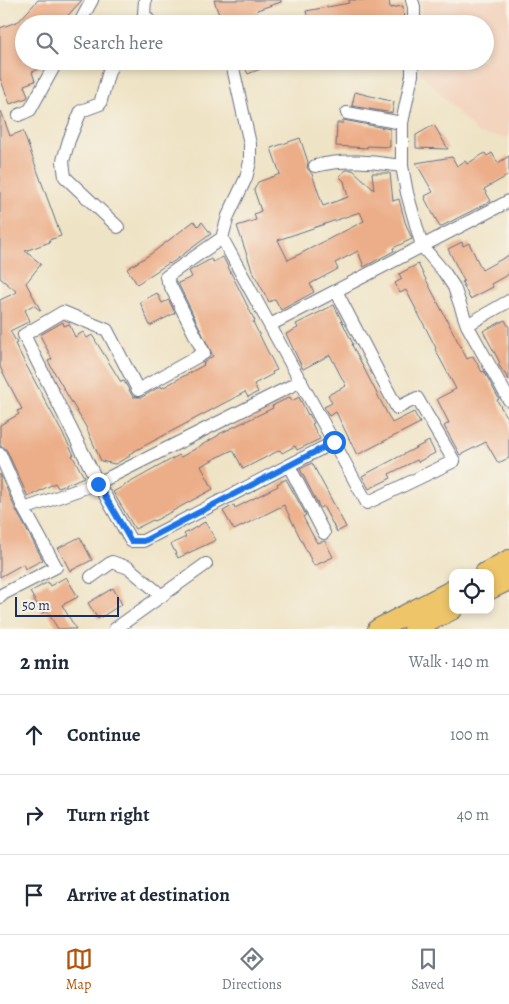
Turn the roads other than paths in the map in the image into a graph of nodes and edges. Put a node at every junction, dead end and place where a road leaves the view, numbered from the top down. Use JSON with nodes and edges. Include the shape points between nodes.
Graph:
{"nodes":[{"id":1,"x":92,"y":0,"type":"edge"},
{"id":2,"x":145,"y":0,"type":"edge"},
{"id":3,"x":412,"y":0,"type":"edge"},
{"id":4,"x":84,"y":15,"type":"edge"},
{"id":5,"x":145,"y":15,"type":"edge"},
{"id":6,"x":414,"y":15,"type":"edge"},
{"id":7,"x":52,"y":70,"type":"edge"},
{"id":8,"x":110,"y":70,"type":"edge"},
{"id":9,"x":233,"y":70,"type":"edge"},
{"id":10,"x":412,"y":70,"type":"edge"},
{"id":11,"x":347,"y":113,"type":"dead end"},
{"id":12,"x":19,"y":115,"type":"dead end"},
{"id":13,"x":402,"y":124,"type":"junction"},
{"id":14,"x":315,"y":166,"type":"dead end"},
{"id":15,"x":402,"y":166,"type":"junction"},
{"id":16,"x":509,"y":201,"type":"edge"},
{"id":17,"x":118,"y":227,"type":"dead end"},
{"id":18,"x":222,"y":238,"type":"junction"},
{"id":19,"x":422,"y":246,"type":"junction"},
{"id":20,"x":336,"y":291,"type":"junction"},
{"id":21,"x":509,"y":301,"type":"edge"},
{"id":22,"x":270,"y":325,"type":"junction"},
{"id":23,"x":468,"y":325,"type":"junction"},
{"id":24,"x":301,"y":381,"type":"junction"},
{"id":25,"x":509,"y":400,"type":"edge"},
{"id":26,"x":334,"y":442,"type":"junction"},
{"id":27,"x":0,"y":454,"type":"edge"},
{"id":28,"x":289,"y":466,"type":"junction"},
{"id":29,"x":98,"y":484,"type":"junction"},
{"id":30,"x":24,"y":509,"type":"junction"},
{"id":31,"x":324,"y":532,"type":"dead end"},
{"id":32,"x":509,"y":560,"type":"edge"},
{"id":33,"x":206,"y":564,"type":"dead end"},
{"id":34,"x":492,"y":569,"type":"edge"},
{"id":35,"x":91,"y":577,"type":"dead end"},
{"id":36,"x":509,"y":580,"type":"edge"},
{"id":37,"x":494,"y":588,"type":"edge"},
{"id":38,"x":449,"y":592,"type":"edge"},
{"id":39,"x":1,"y":593,"type":"edge"},
{"id":40,"x":162,"y":596,"type":"junction"},
{"id":41,"x":449,"y":611,"type":"edge"},
{"id":42,"x":115,"y":629,"type":"edge"},
{"id":43,"x":378,"y":629,"type":"edge"},
{"id":44,"x":414,"y":629,"type":"edge"}],
"edges":[{"from":1,"to":4,"type":"street"},
{"from":2,"to":5,"type":"street"},
{"from":3,"to":6,"type":"street"},
{"from":7,"to":12,"type":"street","via":[[30,110]]},
{"from":8,"to":17,"type":"street","via":[[100,104],[81,111],[64,161],[65,177]]},
{"from":9,"to":18,"type":"street","via":[[247,126],[250,162]]},
{"from":10,"to":13,"type":"street"},
{"from":11,"to":13,"type":"street"},
{"from":13,"to":15,"type":"street"},
{"from":14,"to":15,"type":"street","via":[[365,160]]},
{"from":15,"to":19,"type":"street"},
{"from":16,"to":19,"type":"street"},
{"from":18,"to":22,"type":"street"},
{"from":18,"to":29,"type":"street","via":[[166,277],[204,353],[138,390],[107,330],[63,312],[24,335]]},
{"from":19,"to":20,"type":"street"},
{"from":19,"to":23,"type":"street","via":[[454,287]]},
{"from":20,"to":22,"type":"street"},
{"from":20,"to":26,"type":"street","via":[[396,408],[417,398],[454,461],[367,503]]},
{"from":21,"to":23,"type":"street"},
{"from":22,"to":24,"type":"street"},
{"from":23,"to":25,"type":"street"},
{"from":24,"to":26,"type":"street"},
{"from":24,"to":29,"type":"street"},
{"from":26,"to":28,"type":"street"},
{"from":27,"to":30,"type":"street"},
{"from":28,"to":29,"type":"street","via":[[144,541],[131,541]]},
{"from":28,"to":31,"type":"street"},
{"from":29,"to":30,"type":"street"},
{"from":30,"to":39,"type":"street","via":[[56,567]]},
{"from":32,"to":34,"type":"highway"},
{"from":33,"to":40,"type":"street"},
{"from":35,"to":40,"type":"street","via":[[112,562],[129,568]]},
{"from":36,"to":37,"type":"highway"},
{"from":38,"to":43,"type":"highway"},
{"from":40,"to":42,"type":"street"},
{"from":41,"to":44,"type":"highway"}]}
